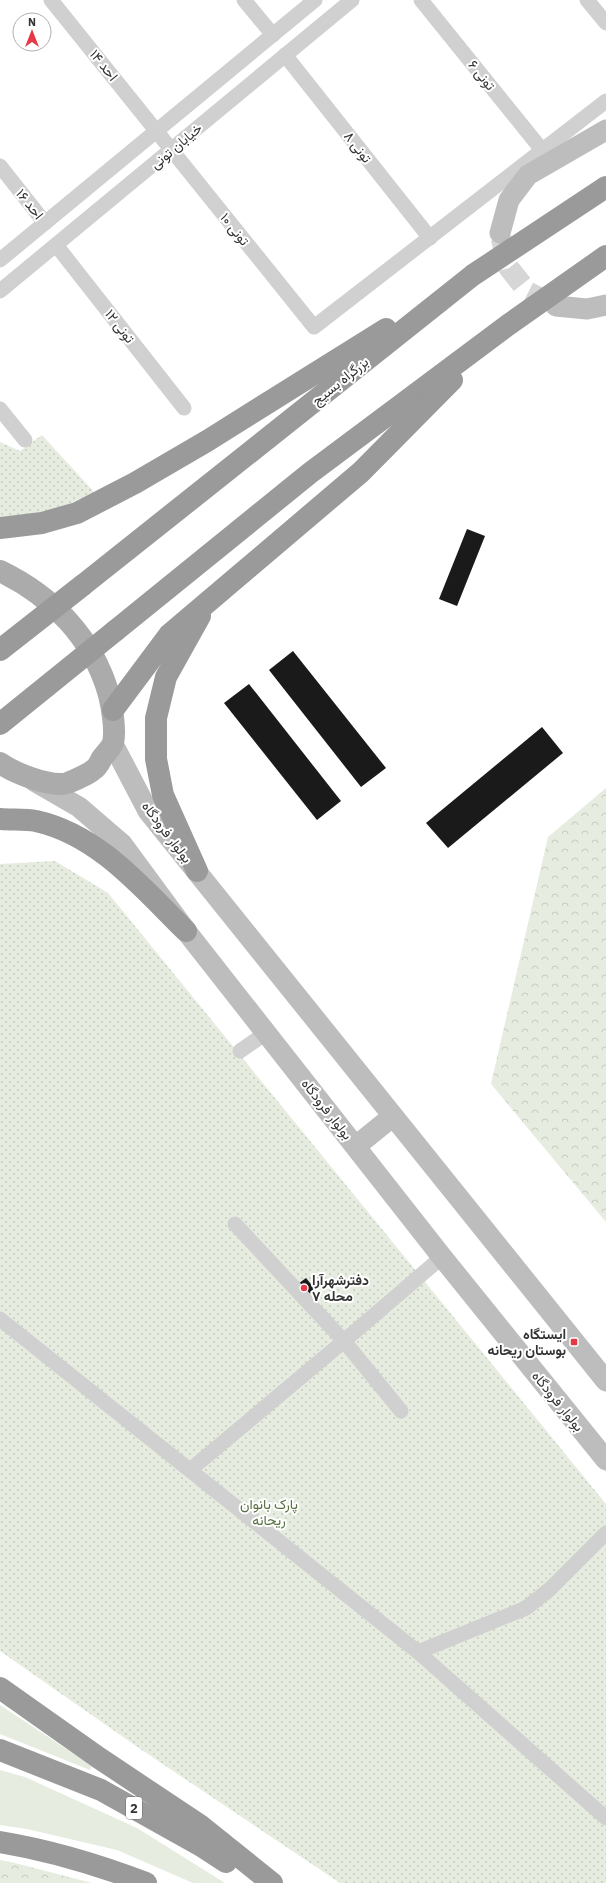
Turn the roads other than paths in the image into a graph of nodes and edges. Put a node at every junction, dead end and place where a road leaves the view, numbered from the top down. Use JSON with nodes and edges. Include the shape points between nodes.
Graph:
{"nodes":[{"id":1,"x":51,"y":0,"type":"edge"},
{"id":2,"x":244,"y":0,"type":"edge"},
{"id":3,"x":315,"y":0,"type":"edge"},
{"id":4,"x":352,"y":0,"type":"edge"},
{"id":5,"x":421,"y":0,"type":"edge"},
{"id":6,"x":587,"y":0,"type":"edge"},
{"id":7,"x":606,"y":23,"type":"edge"},
{"id":8,"x":273,"y":35,"type":"junction"},
{"id":9,"x":285,"y":55,"type":"junction"},
{"id":10,"x":606,"y":101,"type":"edge"},
{"id":11,"x":606,"y":130,"type":"edge"},
{"id":12,"x":156,"y":131,"type":"junction"},
{"id":13,"x":171,"y":150,"type":"junction"},
{"id":14,"x":542,"y":150,"type":"junction"},
{"id":15,"x":0,"y":166,"type":"edge"},
{"id":16,"x":606,"y":187,"type":"edge"},
{"id":17,"x":45,"y":223,"type":"junction"},
{"id":18,"x":500,"y":233,"type":"tunnel mouth"},
{"id":19,"x":430,"y":238,"type":"junction"},
{"id":20,"x":56,"y":245,"type":"junction"},
{"id":21,"x":606,"y":256,"type":"edge"},
{"id":22,"x":0,"y":260,"type":"edge"},
{"id":23,"x":473,"y":275,"type":"junction"},
{"id":24,"x":0,"y":291,"type":"edge"},
{"id":25,"x":606,"y":305,"type":"edge"},
{"id":26,"x":556,"y":306,"type":"tunnel mouth"},
{"id":27,"x":508,"y":325,"type":"junction"},
{"id":28,"x":184,"y":408,"type":"dead end"},
{"id":29,"x":0,"y":409,"type":"edge"},
{"id":30,"x":25,"y":440,"type":"dead end"},
{"id":31,"x":0,"y":528,"type":"edge"},
{"id":32,"x":0,"y":571,"type":"edge"},
{"id":33,"x":208,"y":601,"type":"junction"},
{"id":34,"x":0,"y":650,"type":"edge"},
{"id":35,"x":113,"y":710,"type":"junction"},
{"id":36,"x":0,"y":724,"type":"edge"},
{"id":37,"x":113,"y":744,"type":"junction"},
{"id":38,"x":0,"y":763,"type":"edge"},
{"id":39,"x":30,"y":778,"type":"junction"},
{"id":40,"x":0,"y":819,"type":"edge"},
{"id":41,"x":197,"y":871,"type":"junction"},
{"id":42,"x":186,"y":931,"type":"junction"},
{"id":43,"x":266,"y":1033,"type":"junction"},
{"id":44,"x":240,"y":1051,"type":"dead end"},
{"id":45,"x":392,"y":1117,"type":"junction"},
{"id":46,"x":356,"y":1146,"type":"junction"},
{"id":47,"x":235,"y":1224,"type":"dead end"},
{"id":48,"x":442,"y":1257,"type":"junction"},
{"id":49,"x":0,"y":1319,"type":"edge"},
{"id":50,"x":344,"y":1341,"type":"junction"},
{"id":51,"x":606,"y":1382,"type":"edge"},
{"id":52,"x":401,"y":1411,"type":"dead end"},
{"id":53,"x":606,"y":1460,"type":"edge"},
{"id":54,"x":190,"y":1470,"type":"junction"},
{"id":55,"x":606,"y":1533,"type":"edge"},
{"id":56,"x":418,"y":1652,"type":"junction"},
{"id":57,"x":0,"y":1688,"type":"edge"},
{"id":58,"x":0,"y":1750,"type":"edge"},
{"id":59,"x":606,"y":1818,"type":"edge"},
{"id":60,"x":0,"y":1842,"type":"edge"},
{"id":61,"x":146,"y":1883,"type":"edge"},
{"id":62,"x":259,"y":1883,"type":"edge"},
{"id":63,"x":272,"y":1883,"type":"edge"}],
"edges":[{"from":1,"to":12,"type":"street","name":"احد ۱۴"},
{"from":2,"to":8,"type":"street"},
{"from":3,"to":8,"type":"street","name":"خیابان تونی"},
{"from":4,"to":9,"type":"street","name":"خیابان تونی"},
{"from":5,"to":14,"type":"street","name":"تونی ۶"},
{"from":6,"to":7,"type":"street"},
{"from":8,"to":12,"type":"street","name":"خیابان تونی"},
{"from":9,"to":13,"type":"street","name":"خیابان تونی"},
{"from":9,"to":19,"type":"street","name":"تونی ۸"},
{"from":10,"to":14,"type":"street"},
{"from":11,"to":18,"type":"main road","via":[[528,175],[509,200]]},
{"from":12,"to":13,"type":"street","name":"تونی ۱۰"},
{"from":12,"to":17,"type":"street","name":"خیابان تونی"},
{"from":13,"to":19,"type":"street","name":"تونی ۱۰","via":[[314,327]]},
{"from":13,"to":20,"type":"street","name":"خیابان تونی"},
{"from":14,"to":19,"type":"street"},
{"from":15,"to":17,"type":"street","name":"احد ۱۶"},
{"from":16,"to":23,"type":"highway","name":"بزرگراه بسیج"},
{"from":17,"to":22,"type":"street","name":"خیابان تونی"},
{"from":20,"to":24,"type":"street","name":"خیابان تونی"},
{"from":20,"to":28,"type":"street","name":"تونی ۱۲"},
{"from":21,"to":27,"type":"highway"},
{"from":23,"to":31,"type":"highway","via":[[207,441],[135,482],[76,513],[42,523]]},
{"from":23,"to":34,"type":"highway","name":"بزرگراه بسیج","bridge":true},
{"from":25,"to":26,"type":"main road","via":[[587,309]]},
{"from":27,"to":33,"type":"highway","via":[[361,472]]},
{"from":27,"to":36,"type":"highway","bridge":true,"via":[[310,473]]},
{"from":29,"to":30,"type":"street"},
{"from":32,"to":35,"type":"main road","via":[[41,595],[72,624],[105,682]]},
{"from":33,"to":35,"type":"highway","via":[[169,635]]},
{"from":33,"to":41,"type":"highway","via":[[166,677],[156,718],[156,760],[163,794]]},
{"from":35,"to":37,"type":"main road"},
{"from":37,"to":39,"type":"main road","via":[[94,770],[64,784]]},
{"from":37,"to":41,"type":"main road","name":"بولوار فرودگاه","via":[[148,811]]},
{"from":38,"to":39,"type":"main road"},
{"from":39,"to":42,"type":"main road","name":"بولوار فرودگاه","via":[[79,807],[122,844]]},
{"from":40,"to":42,"type":"highway","via":[[36,821],[75,835],[113,860]]},
{"from":41,"to":45,"type":"main road","name":"بولوار فرودگاه"},
{"from":42,"to":43,"type":"main road","name":"بولوار فرودگاه"},
{"from":43,"to":44,"type":"street"},
{"from":43,"to":46,"type":"main road","name":"بولوار فرودگاه"},
{"from":45,"to":46,"type":"main road"},
{"from":45,"to":51,"type":"main road","name":"بولوار فرودگاه"},
{"from":46,"to":48,"type":"main road","name":"بولوار فرودگاه"},
{"from":47,"to":50,"type":"street"},
{"from":48,"to":50,"type":"street"},
{"from":48,"to":53,"type":"main road","name":"بولوار فرودگاه"},
{"from":49,"to":54,"type":"street"},
{"from":50,"to":52,"type":"street"},
{"from":50,"to":54,"type":"street"},
{"from":54,"to":56,"type":"street"},
{"from":55,"to":56,"type":"street","via":[[550,1589],[526,1608]]},
{"from":56,"to":59,"type":"street"},
{"from":57,"to":63,"type":"highway","via":[[98,1758],[201,1826]]},
{"from":58,"to":62,"type":"highway","number":"2","via":[[101,1790],[203,1847]]},
{"from":60,"to":61,"type":"highway","via":[[111,1869]]}]}
